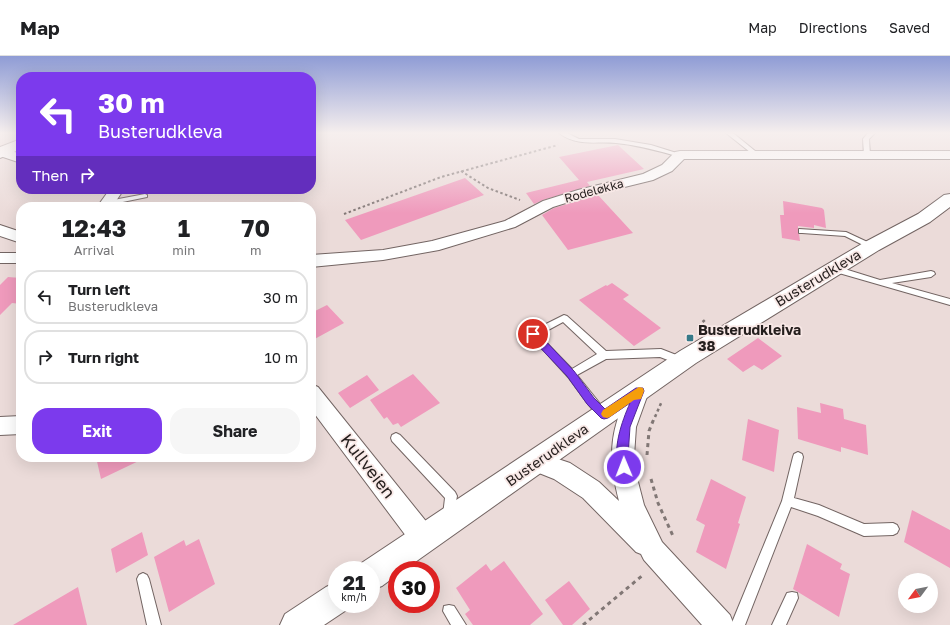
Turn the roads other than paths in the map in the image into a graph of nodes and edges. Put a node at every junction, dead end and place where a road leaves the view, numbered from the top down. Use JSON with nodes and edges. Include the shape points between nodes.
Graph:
{"nodes":[{"id":1,"x":675,"y":160,"type":"edge"},
{"id":2,"x":145,"y":196,"type":"dead end"},
{"id":3,"x":949,"y":201,"type":"edge"},
{"id":4,"x":119,"y":202,"type":"edge"},
{"id":5,"x":0,"y":230,"type":"edge"},
{"id":6,"x":802,"y":231,"type":"dead end"},
{"id":7,"x":16,"y":236,"type":"edge"},
{"id":8,"x":872,"y":246,"type":"junction"},
{"id":9,"x":0,"y":258,"type":"edge"},
{"id":10,"x":16,"y":258,"type":"edge"},
{"id":11,"x":316,"y":260,"type":"edge"},
{"id":12,"x":835,"y":269,"type":"junction"},
{"id":13,"x":931,"y":274,"type":"dead end"},
{"id":14,"x":878,"y":282,"type":"junction"},
{"id":15,"x":950,"y":302,"type":"edge"},
{"id":16,"x":604,"y":355,"type":"junction"},
{"id":17,"x":681,"y":361,"type":"junction"},
{"id":18,"x":571,"y":374,"type":"junction"},
{"id":19,"x":639,"y":391,"type":"junction"},
{"id":20,"x":316,"y":399,"type":"edge"},
{"id":21,"x":604,"y":415,"type":"junction"},
{"id":22,"x":16,"y":425,"type":"edge"},
{"id":23,"x":0,"y":426,"type":"edge"},
{"id":24,"x":396,"y":438,"type":"dead end"},
{"id":25,"x":798,"y":457,"type":"dead end"},
{"id":26,"x":537,"y":462,"type":"junction"},
{"id":27,"x":788,"y":501,"type":"junction"},
{"id":28,"x":448,"y":522,"type":"junction"},
{"id":29,"x":893,"y":529,"type":"dead end"},
{"id":30,"x":424,"y":539,"type":"junction"},
{"id":31,"x":651,"y":561,"type":"junction"},
{"id":32,"x":380,"y":569,"type":"edge"},
{"id":33,"x":143,"y":579,"type":"dead end"},
{"id":34,"x":792,"y":598,"type":"dead end"},
{"id":35,"x":328,"y":604,"type":"edge"},
{"id":36,"x":449,"y":610,"type":"dead end"},
{"id":37,"x":154,"y":625,"type":"edge"},
{"id":38,"x":296,"y":625,"type":"edge"},
{"id":39,"x":459,"y":625,"type":"edge"},
{"id":40,"x":720,"y":625,"type":"edge"},
{"id":41,"x":738,"y":625,"type":"edge"},
{"id":42,"x":779,"y":625,"type":"edge"}],
"edges":[{"from":1,"to":11,"type":"street","name":"Rodeløkka","via":[[667,168],[648,177],[548,204],[510,224],[433,246],[383,255]]},
{"from":2,"to":4,"type":"lane"},
{"from":3,"to":8,"type":"street","name":"Busterudkleva","via":[[924,218]]},
{"from":5,"to":7,"type":"street"},
{"from":6,"to":8,"type":"lane","via":[[846,234]]},
{"from":8,"to":12,"type":"street","name":"Busterudkleva"},
{"from":9,"to":10,"type":"street"},
{"from":12,"to":14,"type":"lane"},
{"from":12,"to":17,"type":"street","name":"Busterudkleva"},
{"from":13,"to":14,"type":"lane"},
{"from":14,"to":15,"type":"lane"},
{"from":16,"to":17,"type":"lane","via":[[661,353]]},
{"from":16,"to":18,"type":"lane"},
{"from":16,"to":18,"type":"lane","via":[[564,318],[533,334]]},
{"from":17,"to":19,"type":"street","name":"Busterudkleva"},
{"from":18,"to":21,"type":"lane"},
{"from":19,"to":21,"type":"street","name":"Busterudkleva"},
{"from":19,"to":31,"type":"street","via":[[625,427],[623,456],[625,478]]},
{"from":20,"to":30,"type":"street","name":"Kullveien"},
{"from":21,"to":26,"type":"street","name":"Busterudkleva"},
{"from":22,"to":23,"type":"street"},
{"from":24,"to":28,"type":"lane","via":[[451,496]]},
{"from":25,"to":27,"type":"lane"},
{"from":26,"to":28,"type":"street","name":"Busterudkleva"},
{"from":26,"to":31,"type":"street","via":[[562,471],[591,490]]},
{"from":27,"to":29,"type":"lane","via":[[819,510],[864,530]]},
{"from":27,"to":41,"type":"lane"},
{"from":28,"to":30,"type":"street","name":"Busterudkleva"},
{"from":30,"to":32,"type":"street","name":"Busterudkleva"},
{"from":31,"to":40,"type":"street"},
{"from":33,"to":37,"type":"lane"},
{"from":34,"to":42,"type":"lane"},
{"from":35,"to":38,"type":"street"},
{"from":36,"to":39,"type":"lane"}]}
